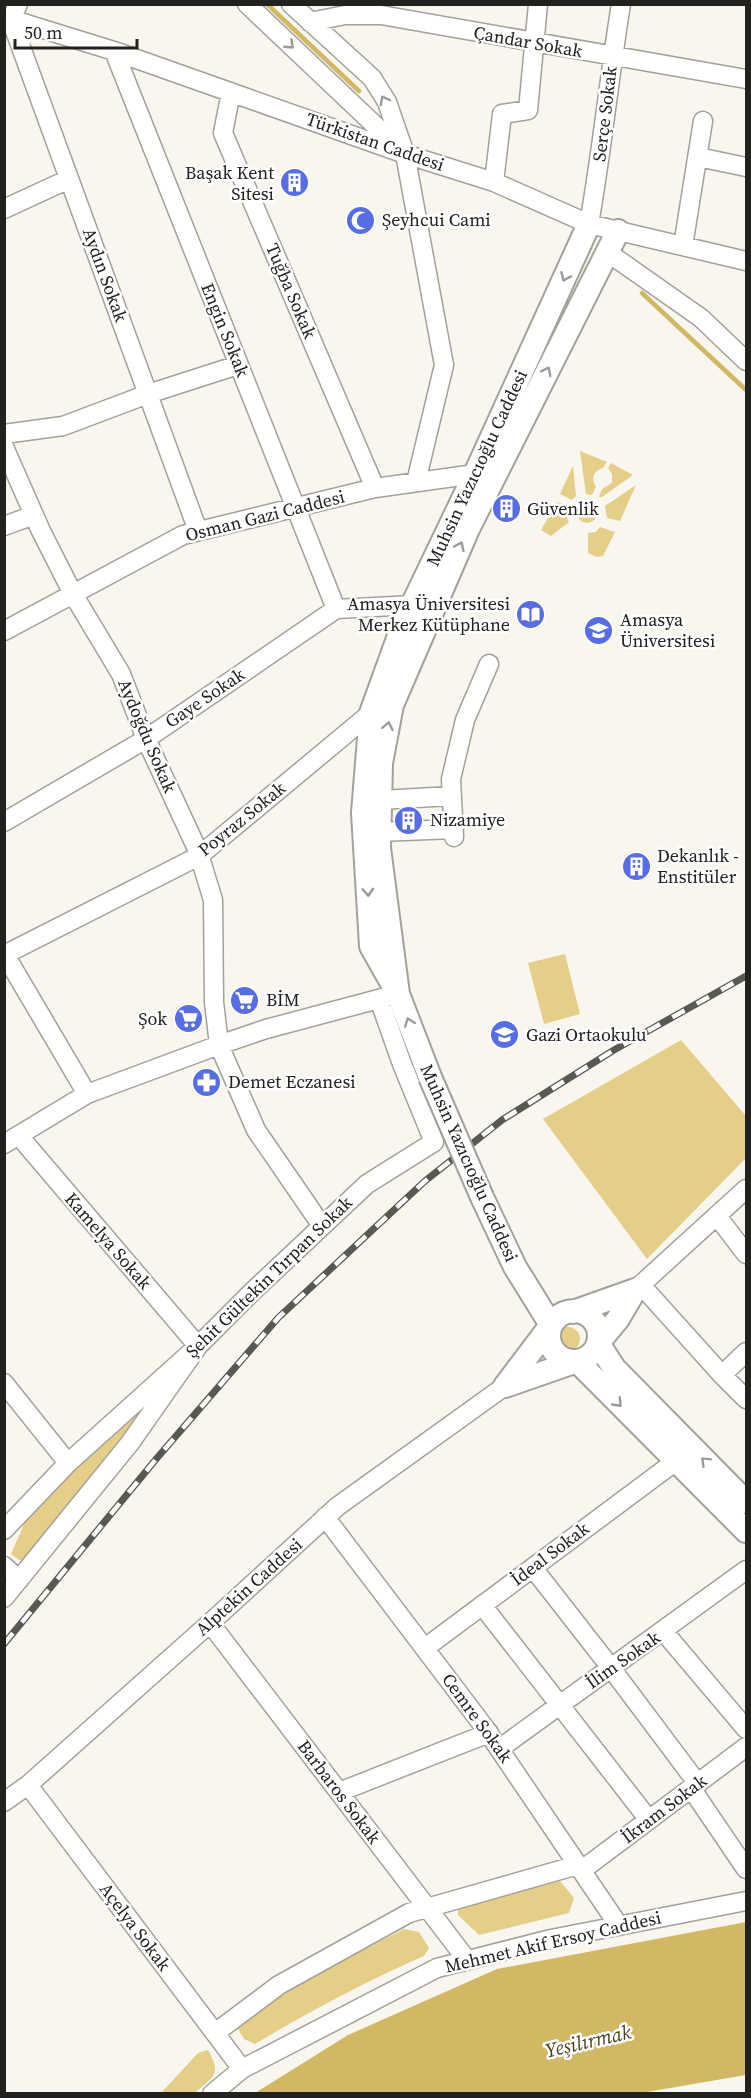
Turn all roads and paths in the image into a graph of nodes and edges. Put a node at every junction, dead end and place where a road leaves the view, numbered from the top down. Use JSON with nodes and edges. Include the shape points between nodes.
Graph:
{"nodes":[{"id":1,"x":247,"y":4,"type":"edge"},
{"id":2,"x":291,"y":4,"type":"edge"},
{"id":3,"x":538,"y":4,"type":"edge"},
{"id":4,"x":621,"y":4,"type":"edge"},
{"id":5,"x":11,"y":14,"type":"edge"},
{"id":6,"x":310,"y":22,"type":"junction"},
{"id":7,"x":535,"y":43,"type":"junction"},
{"id":8,"x":114,"y":51,"type":"junction"},
{"id":9,"x":613,"y":56,"type":"junction"},
{"id":10,"x":747,"y":79,"type":"edge"},
{"id":11,"x":231,"y":92,"type":"junction"},
{"id":12,"x":703,"y":121,"type":"dead end"},
{"id":13,"x":405,"y":154,"type":"junction"},
{"id":14,"x":698,"y":157,"type":"junction"},
{"id":15,"x":747,"y":167,"type":"edge"},
{"id":16,"x":69,"y":179,"type":"junction"},
{"id":17,"x":494,"y":182,"type":"junction"},
{"id":18,"x":4,"y":209,"type":"edge"},
{"id":19,"x":589,"y":224,"type":"junction"},
{"id":20,"x":618,"y":231,"type":"junction"},
{"id":21,"x":683,"y":246,"type":"junction"},
{"id":22,"x":607,"y":252,"type":"junction"},
{"id":23,"x":747,"y":261,"type":"edge"},
{"id":24,"x":747,"y":361,"type":"edge"},
{"id":25,"x":238,"y":365,"type":"junction"},
{"id":26,"x":148,"y":394,"type":"junction"},
{"id":27,"x":4,"y":434,"type":"edge"},
{"id":28,"x":4,"y":447,"type":"edge"},
{"id":29,"x":475,"y":474,"type":"junction"},
{"id":30,"x":416,"y":482,"type":"junction"},
{"id":31,"x":375,"y":488,"type":"junction"},
{"id":32,"x":295,"y":506,"type":"junction"},
{"id":33,"x":34,"y":515,"type":"junction"},
{"id":34,"x":4,"y":526,"type":"edge"},
{"id":35,"x":198,"y":531,"type":"junction"},
{"id":36,"x":73,"y":594,"type":"junction"},
{"id":37,"x":413,"y":605,"type":"junction"},
{"id":38,"x":336,"y":609,"type":"junction"},
{"id":39,"x":4,"y":632,"type":"edge"},
{"id":40,"x":489,"y":664,"type":"dead end"},
{"id":41,"x":371,"y":713,"type":"junction"},
{"id":42,"x":146,"y":739,"type":"junction"},
{"id":43,"x":452,"y":796,"type":"junction"},
{"id":44,"x":380,"y":800,"type":"junction"},
{"id":45,"x":4,"y":822,"type":"edge"},
{"id":46,"x":379,"y":832,"type":"junction"},
{"id":47,"x":199,"y":856,"type":"junction"},
{"id":48,"x":5,"y":954,"type":"edge"},
{"id":49,"x":388,"y":997,"type":"junction"},
{"id":50,"x":219,"y":1045,"type":"junction"},
{"id":51,"x":87,"y":1094,"type":"junction"},
{"id":52,"x":12,"y":1140,"type":"edge"},
{"id":53,"x":747,"y":1189,"type":"edge"},
{"id":54,"x":717,"y":1216,"type":"junction"},
{"id":55,"x":322,"y":1226,"type":"junction"},
{"id":56,"x":747,"y":1254,"type":"edge"},
{"id":57,"x":638,"y":1288,"type":"junction"},
{"id":58,"x":573,"y":1312,"type":"junction"},
{"id":59,"x":551,"y":1325,"type":"junction"},
{"id":60,"x":598,"y":1343,"type":"junction"},
{"id":61,"x":198,"y":1346,"type":"junction"},
{"id":62,"x":747,"y":1352,"type":"edge"},
{"id":63,"x":577,"y":1361,"type":"junction"},
{"id":64,"x":722,"y":1375,"type":"junction"},
{"id":65,"x":4,"y":1383,"type":"edge"},
{"id":66,"x":505,"y":1386,"type":"junction"},
{"id":67,"x":747,"y":1399,"type":"edge"},
{"id":68,"x":676,"y":1461,"type":"junction"},
{"id":69,"x":68,"y":1463,"type":"junction"},
{"id":70,"x":747,"y":1502,"type":"edge"},
{"id":71,"x":325,"y":1517,"type":"junction"},
{"id":72,"x":4,"y":1530,"type":"edge"},
{"id":73,"x":747,"y":1532,"type":"edge"},
{"id":74,"x":4,"y":1566,"type":"edge"},
{"id":75,"x":533,"y":1568,"type":"junction"},
{"id":76,"x":747,"y":1570,"type":"edge"},
{"id":77,"x":19,"y":1580,"type":"junction"},
{"id":78,"x":4,"y":1598,"type":"edge"},
{"id":79,"x":482,"y":1605,"type":"junction"},
{"id":80,"x":210,"y":1623,"type":"junction"},
{"id":81,"x":664,"y":1632,"type":"junction"},
{"id":82,"x":424,"y":1648,"type":"junction"},
{"id":83,"x":611,"y":1668,"type":"junction"},
{"id":84,"x":561,"y":1704,"type":"junction"},
{"id":85,"x":747,"y":1730,"type":"edge"},
{"id":86,"x":489,"y":1733,"type":"junction"},
{"id":87,"x":747,"y":1747,"type":"edge"},
{"id":88,"x":500,"y":1749,"type":"junction"},
{"id":89,"x":28,"y":1785,"type":"junction"},
{"id":90,"x":694,"y":1786,"type":"junction"},
{"id":91,"x":339,"y":1792,"type":"junction"},
{"id":92,"x":4,"y":1802,"type":"edge"},
{"id":93,"x":649,"y":1820,"type":"junction"},
{"id":94,"x":580,"y":1868,"type":"junction"},
{"id":95,"x":747,"y":1869,"type":"edge"},
{"id":96,"x":747,"y":1901,"type":"edge"},
{"id":97,"x":427,"y":1908,"type":"junction"},
{"id":98,"x":619,"y":1926,"type":"junction"},
{"id":99,"x":467,"y":1960,"type":"junction"},
{"id":100,"x":215,"y":2033,"type":"junction"},
{"id":101,"x":242,"y":2069,"type":"junction"},
{"id":102,"x":212,"y":2094,"type":"edge"}],
"edges":[{"from":1,"to":13,"type":"street","one_way":true},
{"from":2,"to":6,"type":"street"},
{"from":3,"to":7,"type":"street"},
{"from":4,"to":9,"type":"street","name":"Serçe Sokak"},
{"from":5,"to":8,"type":"street","name":"Türkistan Caddesi"},
{"from":5,"to":16,"type":"street","name":"Aydın Sokak"},
{"from":6,"to":7,"type":"street","name":"Çandar Sokak","via":[[345,15],[381,15]]},
{"from":13,"to":6,"type":"street","one_way":true,"via":[[387,102],[372,78]]},
{"from":7,"to":9,"type":"street","name":"Çandar Sokak"},
{"from":7,"to":17,"type":"street","via":[[528,110],[502,114]]},
{"from":8,"to":11,"type":"street","name":"Türkistan Caddesi"},
{"from":8,"to":25,"type":"street","name":"Engin Sokak"},
{"from":9,"to":10,"type":"street","name":"Çandar Sokak"},
{"from":9,"to":19,"type":"street","name":"Serçe Sokak"},
{"from":11,"to":13,"type":"street","name":"Türkistan Caddesi"},
{"from":11,"to":31,"type":"street","name":"Tuğba Sokak","via":[[223,133]]},
{"from":12,"to":14,"type":"street"},
{"from":13,"to":17,"type":"street","name":"Türkistan Caddesi"},
{"from":13,"to":30,"type":"street","via":[[444,365]]},
{"from":14,"to":15,"type":"street"},
{"from":14,"to":21,"type":"street"},
{"from":16,"to":18,"type":"street"},
{"from":16,"to":26,"type":"street","name":"Aydın Sokak"},
{"from":17,"to":19,"type":"street","name":"Türkistan Caddesi"},
{"from":19,"to":20,"type":"street","name":"Türkistan Caddesi"},
{"from":19,"to":29,"type":"main road","name":"Muhsin Yazıcıoğlu Caddesi","one_way":true},
{"from":20,"to":21,"type":"street","name":"Türkistan Caddesi"},
{"from":20,"to":22,"type":"main road","name":"Muhsin Yazıcıoğlu Caddesi"},
{"from":21,"to":23,"type":"street","name":"Türkistan Caddesi"},
{"from":22,"to":24,"type":"street","via":[[701,318]]},
{"from":44,"to":22,"type":"main road","name":"Muhsin Yazıcıoğlu Caddesi","one_way":true,"via":[[381,764],[396,694],[468,529]]},
{"from":25,"to":26,"type":"street"},
{"from":25,"to":32,"type":"street","name":"Engin Sokak"},
{"from":26,"to":27,"type":"street","via":[[63,426]]},
{"from":26,"to":35,"type":"street","name":"Aydın Sokak"},
{"from":28,"to":33,"type":"street","name":"Aydoğdu Sokak"},
{"from":29,"to":30,"type":"street","name":"Osman Gazi Caddesi"},
{"from":29,"to":37,"type":"main road","name":"Muhsin Yazıcıoğlu Caddesi"},
{"from":30,"to":31,"type":"street","name":"Osman Gazi Caddesi"},
{"from":31,"to":32,"type":"street","name":"Osman Gazi Caddesi"},
{"from":32,"to":35,"type":"street","name":"Osman Gazi Caddesi"},
{"from":32,"to":38,"type":"street","name":"Engin Sokak"},
{"from":33,"to":34,"type":"street"},
{"from":33,"to":36,"type":"street","name":"Aydoğdu Sokak"},
{"from":35,"to":36,"type":"street","name":"Osman Gazi Caddesi","via":[[183,535]]},
{"from":36,"to":39,"type":"street","name":"Osman Gazi Caddesi"},
{"from":36,"to":42,"type":"street","name":"Aydoğdu Sokak","via":[[121,674]]},
{"from":37,"to":38,"type":"street"},
{"from":37,"to":41,"type":"main road","name":"Muhsin Yazıcıoğlu Caddesi"},
{"from":38,"to":42,"type":"street","name":"Gaye Sokak"},
{"from":40,"to":43,"type":"street","via":[[465,720],[451,779]]},
{"from":41,"to":47,"type":"street","name":"Poyraz Sokak"},
{"from":41,"to":49,"type":"main road","name":"Muhsin Yazıcıoğlu Caddesi","one_way":true,"via":[[363,813],[371,946]]},
{"from":42,"to":45,"type":"street","name":"Gaye Sokak"},
{"from":42,"to":47,"type":"street","name":"Aydoğdu Sokak"},
{"from":43,"to":44,"type":"street"},
{"from":43,"to":46,"type":"street","via":[[454,833]]},
{"from":44,"to":46,"type":"main road","name":"Muhsin Yazıcıoğlu Caddesi"},
{"from":46,"to":49,"type":"main road","name":"Muhsin Yazıcıoğlu Caddesi"},
{"from":47,"to":48,"type":"street","name":"Poyraz Sokak"},
{"from":47,"to":50,"type":"street","name":"Aydoğdu Sokak","via":[[213,900],[214,1002]]},
{"from":48,"to":51,"type":"street"},
{"from":49,"to":50,"type":"street"},
{"from":49,"to":55,"type":"street","name":"Şehit Gültekin Tırpan Sokak","via":[[402,1064],[434,1142],[367,1184]]},
{"from":59,"to":49,"type":"main road","name":"Muhsin Yazıcıoğlu Caddesi","one_way":true,"bridge":true,"via":[[515,1267],[430,1077]]},
{"from":50,"to":51,"type":"street"},
{"from":50,"to":55,"type":"street","name":"Aydoğdu Sokak","via":[[256,1130]]},
{"from":51,"to":52,"type":"street"},
{"from":52,"to":61,"type":"street","name":"Kamelya Sokak"},
{"from":53,"to":54,"type":"street"},
{"from":54,"to":56,"type":"street"},
{"from":54,"to":57,"type":"street"},
{"from":55,"to":61,"type":"street","name":"Şehit Gültekin Tırpan Sokak"},
{"from":57,"to":58,"type":"main road"},
{"from":57,"to":60,"type":"main road"},
{"from":57,"to":64,"type":"street"},
{"from":58,"to":59,"type":"main road","via":[[559,1316]]},
{"from":58,"to":60,"type":"main road","via":[[594,1321]]},
{"from":59,"to":63,"type":"main road","via":[[549,1336],[555,1352]]},
{"from":59,"to":66,"type":"main road"},
{"from":60,"to":63,"type":"main road","via":[[590,1355]]},
{"from":70,"to":60,"type":"main road","one_way":true,"via":[[614,1368]]},
{"from":61,"to":69,"type":"street","name":"Şehit Gültekin Tırpan Sokak"},
{"from":61,"to":77,"type":"street","via":[[130,1443]]},
{"from":62,"to":64,"type":"street"},
{"from":63,"to":66,"type":"main road"},
{"from":63,"to":68,"type":"main road","one_way":true},
{"from":64,"to":67,"type":"street"},
{"from":65,"to":69,"type":"street"},
{"from":66,"to":71,"type":"street","name":"Alptekin Caddesi"},
{"from":68,"to":73,"type":"main road"},
{"from":68,"to":75,"type":"street","name":"İdeal Sokak"},
{"from":69,"to":72,"type":"street","name":"Şehit Gültekin Tırpan Sokak"},
{"from":71,"to":80,"type":"street","name":"Alptekin Caddesi"},
{"from":71,"to":82,"type":"street","name":"Cemre Sokak"},
{"from":74,"to":77,"type":"street"},
{"from":75,"to":79,"type":"street","name":"İdeal Sokak"},
{"from":75,"to":83,"type":"street"},
{"from":76,"to":81,"type":"street","name":"İlim Sokak"},
{"from":77,"to":78,"type":"street"},
{"from":79,"to":82,"type":"street","name":"İdeal Sokak"},
{"from":79,"to":84,"type":"street"},
{"from":80,"to":89,"type":"street","name":"Alptekin Caddesi"},
{"from":80,"to":91,"type":"street","name":"Barbaros Sokak"},
{"from":81,"to":83,"type":"street","name":"İlim Sokak"},
{"from":81,"to":85,"type":"street"},
{"from":82,"to":86,"type":"street","name":"Cemre Sokak"},
{"from":83,"to":84,"type":"street","name":"İlim Sokak"},
{"from":83,"to":90,"type":"street"},
{"from":84,"to":88,"type":"street","name":"İlim Sokak"},
{"from":84,"to":93,"type":"street"},
{"from":86,"to":88,"type":"street","name":"Cemre Sokak"},
{"from":86,"to":91,"type":"street"},
{"from":87,"to":90,"type":"street","name":"İkram Sokak"},
{"from":88,"to":94,"type":"street","name":"Cemre Sokak"},
{"from":89,"to":92,"type":"street","name":"Alptekin Caddesi"},
{"from":89,"to":100,"type":"street","name":"Açelya Sokak"},
{"from":90,"to":93,"type":"street","name":"İkram Sokak"},
{"from":90,"to":95,"type":"street"},
{"from":91,"to":97,"type":"street","name":"Barbaros Sokak"},
{"from":93,"to":94,"type":"street","name":"İkram Sokak"},
{"from":94,"to":97,"type":"street"},
{"from":94,"to":98,"type":"street","name":"Cemre Sokak"},
{"from":96,"to":98,"type":"street","name":"Mehmet Akif Ersoy Caddesi"},
{"from":97,"to":99,"type":"street","name":"Barbaros Sokak"},
{"from":97,"to":100,"type":"street","via":[[279,1985]]},
{"from":98,"to":99,"type":"street","name":"Mehmet Akif Ersoy Caddesi"},
{"from":99,"to":101,"type":"street","name":"Mehmet Akif Ersoy Caddesi","via":[[437,1968]]},
{"from":100,"to":101,"type":"street","name":"Açelya Sokak"},
{"from":101,"to":102,"type":"street","name":"Mehmet Akif Ersoy Caddesi"}]}
